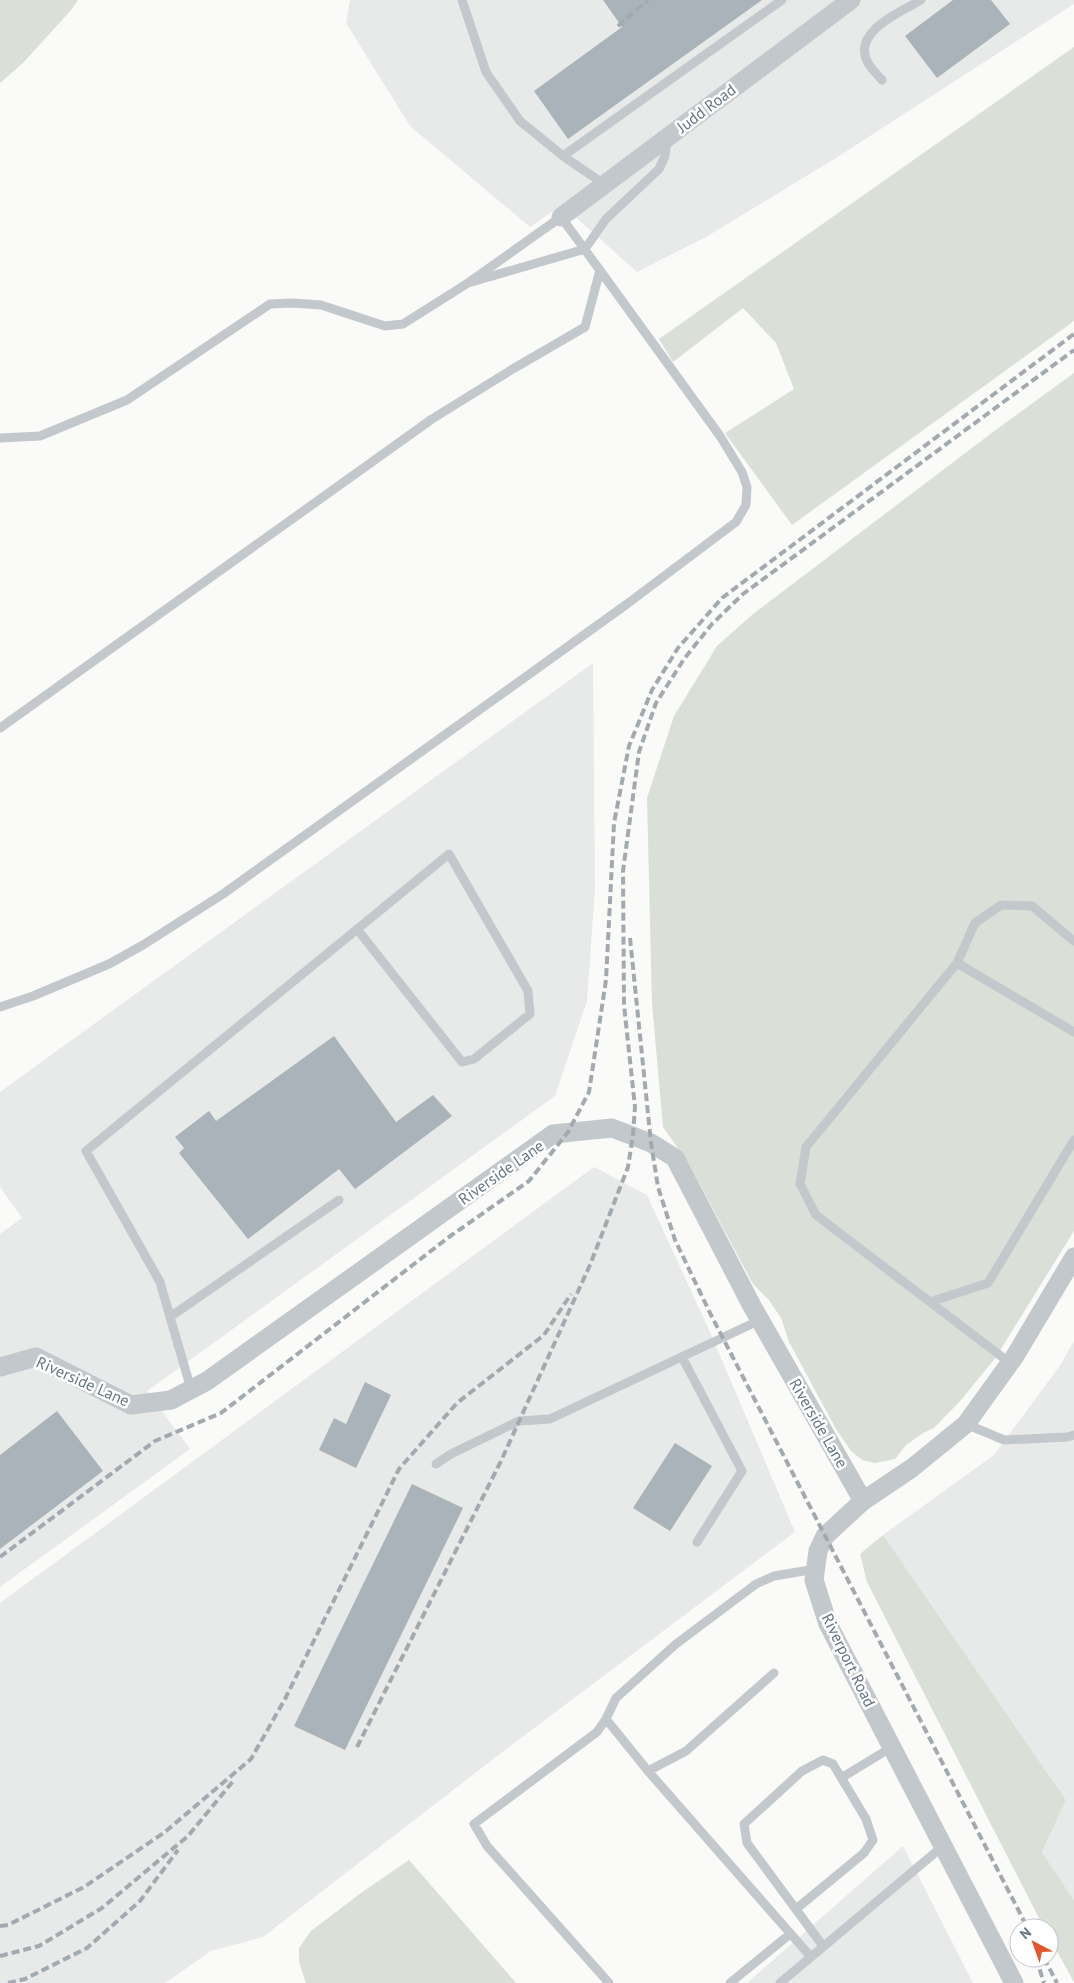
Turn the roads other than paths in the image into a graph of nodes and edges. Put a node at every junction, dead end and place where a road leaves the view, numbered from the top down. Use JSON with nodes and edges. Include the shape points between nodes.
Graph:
{"nodes":[{"id":1,"x":462,"y":0,"type":"edge"},
{"id":2,"x":782,"y":0,"type":"edge"},
{"id":3,"x":850,"y":0,"type":"edge"},
{"id":4,"x":921,"y":0,"type":"edge"},
{"id":5,"x":882,"y":80,"type":"dead end"},
{"id":6,"x":668,"y":137,"type":"junction"},
{"id":7,"x":563,"y":156,"type":"junction"},
{"id":8,"x":604,"y":184,"type":"junction"},
{"id":9,"x":561,"y":217,"type":"junction"},
{"id":10,"x":585,"y":249,"type":"junction"},
{"id":11,"x":600,"y":270,"type":"junction"},
{"id":12,"x":468,"y":283,"type":"junction"},
{"id":13,"x":0,"y":438,"type":"edge"},
{"id":14,"x":0,"y":728,"type":"edge"},
{"id":15,"x":357,"y":929,"type":"junction"},
{"id":16,"x":1074,"y":941,"type":"edge"},
{"id":17,"x":957,"y":964,"type":"junction"},
{"id":18,"x":0,"y":1007,"type":"edge"},
{"id":19,"x":1074,"y":1032,"type":"edge"},
{"id":20,"x":1074,"y":1140,"type":"edge"},
{"id":21,"x":339,"y":1200,"type":"dead end"},
{"id":22,"x":1074,"y":1257,"type":"edge"},
{"id":23,"x":930,"y":1302,"type":"junction"},
{"id":24,"x":170,"y":1317,"type":"junction"},
{"id":25,"x":760,"y":1320,"type":"junction"},
{"id":26,"x":682,"y":1358,"type":"junction"},
{"id":27,"x":1010,"y":1363,"type":"junction"},
{"id":28,"x":0,"y":1367,"type":"edge"},
{"id":29,"x":191,"y":1390,"type":"junction"},
{"id":30,"x":966,"y":1424,"type":"junction"},
{"id":31,"x":1074,"y":1434,"type":"edge"},
{"id":32,"x":436,"y":1464,"type":"dead end"},
{"id":33,"x":863,"y":1502,"type":"junction"},
{"id":34,"x":697,"y":1542,"type":"dead end"},
{"id":35,"x":816,"y":1569,"type":"junction"},
{"id":36,"x":774,"y":1673,"type":"dead end"},
{"id":37,"x":606,"y":1719,"type":"junction"},
{"id":38,"x":892,"y":1747,"type":"junction"},
{"id":39,"x":648,"y":1772,"type":"junction"},
{"id":40,"x":841,"y":1778,"type":"junction"},
{"id":41,"x":943,"y":1846,"type":"junction"},
{"id":42,"x":796,"y":1909,"type":"junction"},
{"id":43,"x":790,"y":1934,"type":"junction"},
{"id":44,"x":824,"y":1946,"type":"junction"},
{"id":45,"x":811,"y":1957,"type":"junction"},
{"id":46,"x":609,"y":1983,"type":"edge"},
{"id":47,"x":730,"y":1983,"type":"edge"},
{"id":48,"x":780,"y":1983,"type":"edge"},
{"id":49,"x":1014,"y":1983,"type":"edge"}],
"edges":[{"from":1,"to":7,"type":"lane","via":[[486,72],[520,121]]},
{"from":2,"to":7,"type":"lane"},
{"from":3,"to":6,"type":"street","name":"Judd Road"},
{"from":4,"to":5,"type":"lane","via":[[879,24],[866,40],[868,62]]},
{"from":6,"to":8,"type":"street","name":"Judd Road"},
{"from":6,"to":10,"type":"lane","via":[[659,170],[606,220]]},
{"from":7,"to":8,"type":"lane"},
{"from":8,"to":9,"type":"street","name":"Judd Road"},
{"from":9,"to":10,"type":"lane"},
{"from":9,"to":12,"type":"lane"},
{"from":10,"to":11,"type":"lane"},
{"from":10,"to":12,"type":"lane"},
{"from":11,"to":14,"type":"lane","via":[[585,327],[432,419]]},
{"from":11,"to":18,"type":"lane","via":[[720,436],[742,472],[747,487],[746,505],[736,522],[223,894],[109,964]]},
{"from":12,"to":13,"type":"lane","via":[[403,324],[385,326],[321,305],[270,304],[127,400],[40,436]]},
{"from":15,"to":15,"type":"lane","via":[[448,854],[528,991],[530,1014],[474,1059],[462,1062]]},
{"from":15,"to":24,"type":"lane","via":[[86,1151],[160,1282]]},
{"from":16,"to":17,"type":"lane","via":[[1032,906],[1001,905],[975,923]]},
{"from":17,"to":19,"type":"lane"},
{"from":17,"to":23,"type":"lane","via":[[806,1147],[800,1184],[816,1215]]},
{"from":20,"to":23,"type":"lane","via":[[988,1283]]},
{"from":21,"to":24,"type":"lane"},
{"from":22,"to":27,"type":"street","name":"Riverport Road"},
{"from":23,"to":27,"type":"lane"},
{"from":24,"to":29,"type":"lane"},
{"from":25,"to":26,"type":"lane"},
{"from":25,"to":29,"type":"street","name":"Riverside Lane","via":[[675,1158],[651,1143],[612,1128],[553,1134]]},
{"from":25,"to":33,"type":"street","name":"Riverside Lane"},
{"from":26,"to":32,"type":"lane","via":[[550,1419],[519,1421]]},
{"from":26,"to":34,"type":"lane","via":[[742,1471]]},
{"from":27,"to":30,"type":"street","name":"Riverport Road"},
{"from":28,"to":29,"type":"street","name":"Riverside Lane","via":[[36,1357],[131,1405],[171,1400]]},
{"from":30,"to":31,"type":"lane","via":[[1004,1440]]},
{"from":30,"to":33,"type":"street","name":"Riverport Road"},
{"from":33,"to":35,"type":"street","name":"Riverport Road","via":[[825,1536],[818,1551]]},
{"from":35,"to":37,"type":"lane","via":[[774,1576],[756,1584],[676,1644],[616,1698]]},
{"from":35,"to":38,"type":"street","name":"Riverport Road","via":[[814,1580],[828,1624]]},
{"from":36,"to":39,"type":"lane","via":[[686,1750]]},
{"from":37,"to":39,"type":"lane"},
{"from":37,"to":46,"type":"lane","via":[[597,1732],[474,1824],[487,1846]]},
{"from":38,"to":40,"type":"lane"},
{"from":38,"to":41,"type":"street","name":"Riverport Road"},
{"from":39,"to":43,"type":"lane"},
{"from":40,"to":42,"type":"lane","via":[[866,1819],[873,1840],[864,1853]]},
{"from":40,"to":42,"type":"lane","via":[[833,1764],[824,1760],[819,1762],[802,1771],[744,1824],[747,1843]]},
{"from":41,"to":44,"type":"lane"},
{"from":41,"to":49,"type":"street","name":"Riverport Road"},
{"from":42,"to":44,"type":"lane"},
{"from":43,"to":45,"type":"lane"},
{"from":43,"to":47,"type":"lane"},
{"from":44,"to":45,"type":"lane"},
{"from":45,"to":48,"type":"lane"}]}
